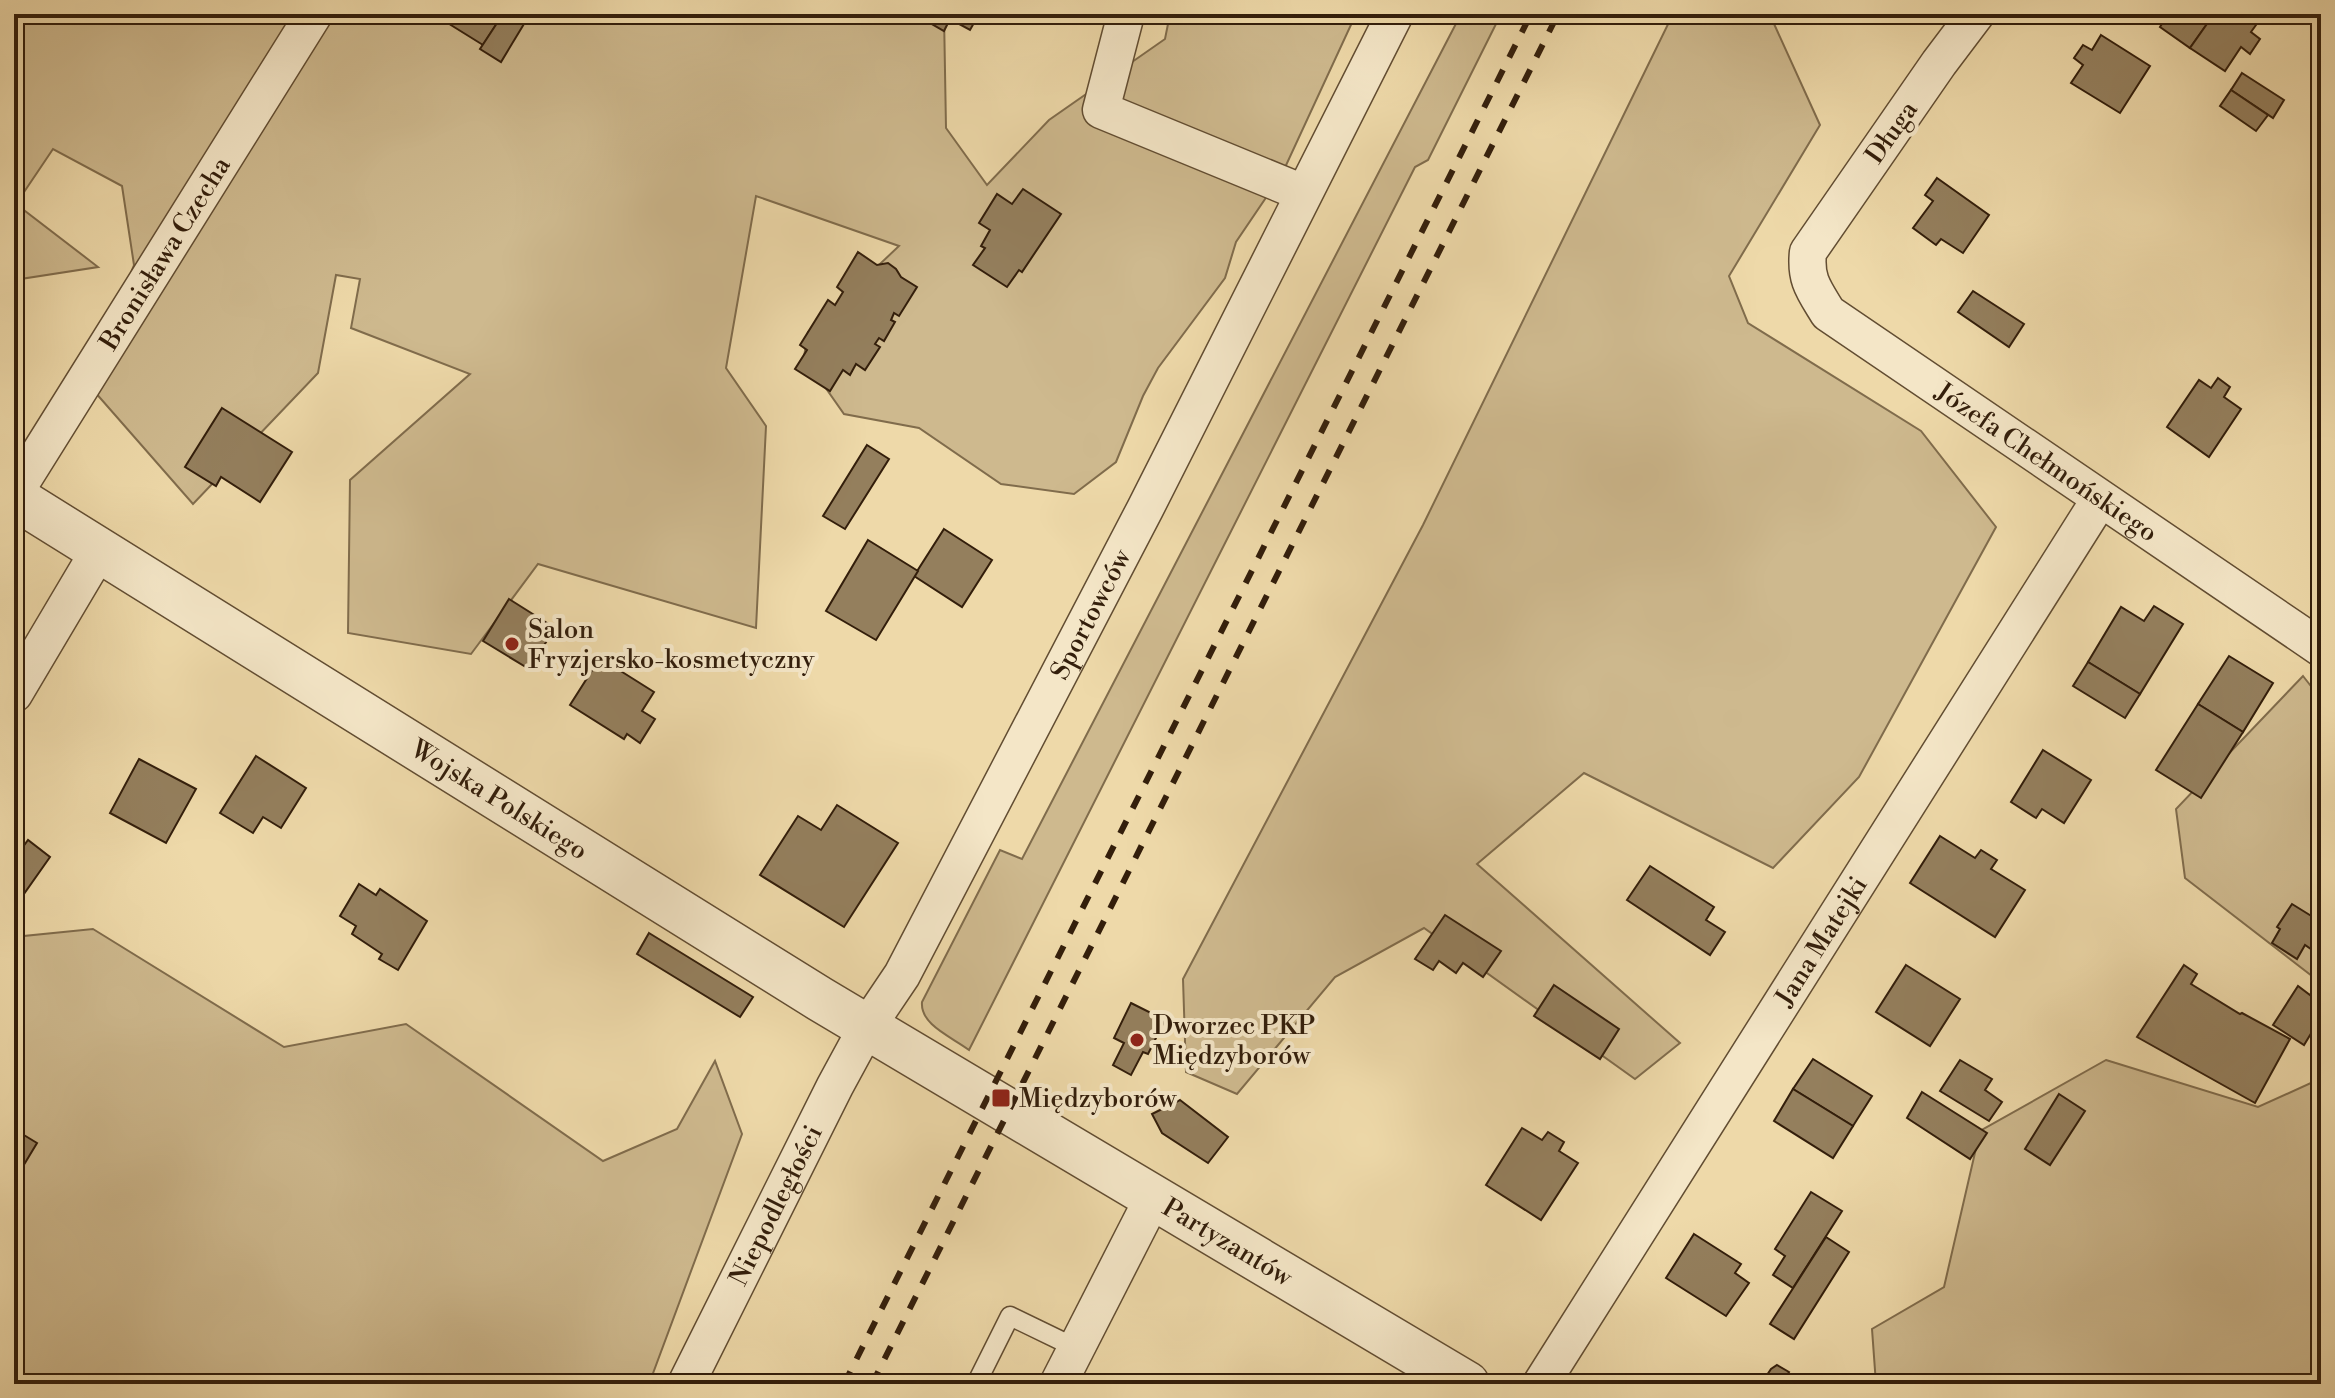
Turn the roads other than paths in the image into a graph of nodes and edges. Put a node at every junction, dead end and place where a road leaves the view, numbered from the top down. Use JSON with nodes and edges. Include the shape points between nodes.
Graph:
{"nodes":[{"id":1,"x":314,"y":14,"type":"edge"},
{"id":2,"x":1126,"y":14,"type":"edge"},
{"id":3,"x":1395,"y":14,"type":"edge"},
{"id":4,"x":1976,"y":14,"type":"edge"},
{"id":5,"x":1303,"y":193,"type":"junction"},
{"id":6,"x":1808,"y":252,"type":"joint"},
{"id":7,"x":14,"y":495,"type":"edge"},
{"id":8,"x":2100,"y":499,"type":"junction"},
{"id":9,"x":100,"y":549,"type":"junction"},
{"id":10,"x":2321,"y":648,"type":"edge"},
{"id":11,"x":14,"y":694,"type":"edge"},
{"id":12,"x":867,"y":1027,"type":"junction"},
{"id":13,"x":987,"y":1100,"type":"joint"},
{"id":14,"x":1154,"y":1196,"type":"junction"},
{"id":15,"x":1076,"y":1348,"type":"junction"},
{"id":16,"x":686,"y":1384,"type":"edge"},
{"id":17,"x":976,"y":1384,"type":"edge"},
{"id":18,"x":1058,"y":1384,"type":"edge"},
{"id":19,"x":1467,"y":1384,"type":"edge"},
{"id":20,"x":1541,"y":1384,"type":"edge"}],
"edges":[{"from":1,"to":7,"type":"street","name":"Bronisława Czecha"},
{"from":2,"to":5,"type":"street","via":[[1101,110]]},
{"from":3,"to":5,"type":"street","name":"Sportowców"},
{"from":4,"to":6,"type":"street","name":"Długa"},
{"from":5,"to":12,"type":"street","name":"Sportowców","via":[[902,975]]},
{"from":6,"to":8,"type":"street","name":"Józefa Chełmońskiego","via":[[1806,271],[1828,313]]},
{"from":7,"to":9,"type":"street","name":"Wojska Polskiego"},
{"from":8,"to":10,"type":"street","name":"Józefa Chełmońskiego"},
{"from":8,"to":20,"type":"street","name":"Jana Matejki"},
{"from":9,"to":11,"type":"street"},
{"from":9,"to":12,"type":"street","name":"Wojska Polskiego"},
{"from":12,"to":13,"type":"street","name":"Wojska Polskiego"},
{"from":12,"to":16,"type":"street","name":"Niepodległości"},
{"from":13,"to":14,"type":"street","name":"Partyzantów"},
{"from":14,"to":15,"type":"street"},
{"from":14,"to":19,"type":"street","name":"Partyzantów"},
{"from":15,"to":17,"type":"lane","via":[[1010,1316]]},
{"from":15,"to":18,"type":"street"}]}
